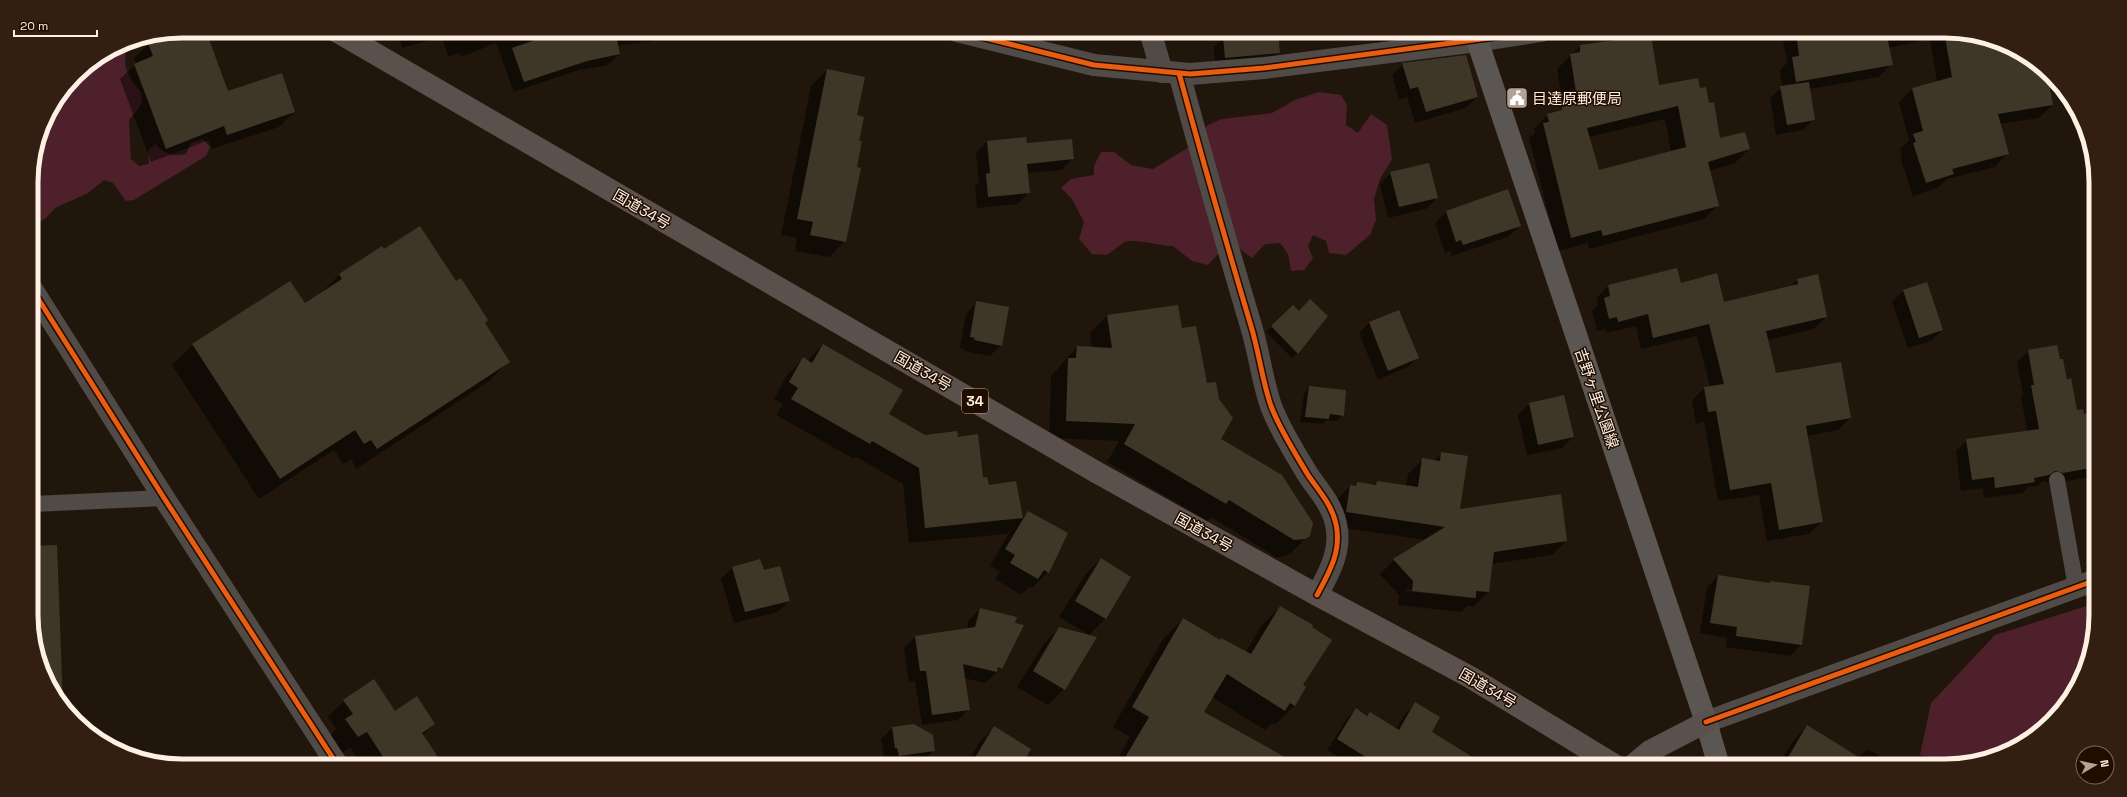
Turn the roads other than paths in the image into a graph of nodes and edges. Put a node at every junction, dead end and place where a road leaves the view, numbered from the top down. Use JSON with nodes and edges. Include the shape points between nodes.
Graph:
{"nodes":[{"id":1,"x":348,"y":38,"type":"edge"},
{"id":2,"x":985,"y":38,"type":"edge"},
{"id":3,"x":1154,"y":38,"type":"edge"},
{"id":4,"x":1463,"y":38,"type":"edge"},
{"id":5,"x":1477,"y":38,"type":"edge"},
{"id":6,"x":1171,"y":73,"type":"junction"},
{"id":7,"x":38,"y":298,"type":"edge"},
{"id":8,"x":2057,"y":480,"type":"dead end"},
{"id":9,"x":164,"y":498,"type":"junction"},
{"id":10,"x":38,"y":504,"type":"edge"},
{"id":11,"x":2086,"y":584,"type":"edge"},
{"id":12,"x":1317,"y":595,"type":"junction"},
{"id":13,"x":1706,"y":722,"type":"junction"},
{"id":14,"x":333,"y":759,"type":"edge"},
{"id":15,"x":1604,"y":759,"type":"edge"},
{"id":16,"x":1640,"y":759,"type":"edge"},
{"id":17,"x":1717,"y":759,"type":"edge"}],
"edges":[{"from":1,"to":12,"type":"highway","name":"国道34号","number":"34","via":[[1096,472]]},
{"from":2,"to":6,"type":"street","via":[[1094,65]]},
{"from":3,"to":6,"type":"street"},
{"from":4,"to":6,"type":"street","via":[[1264,68]]},
{"from":5,"to":13,"type":"main road","name":"吉野ヶ里公園線"},
{"from":6,"to":12,"type":"street","via":[[1218,214],[1252,329],[1271,405],[1285,435],[1329,505],[1336,525],[1338,548],[1328,576]]},
{"from":7,"to":9,"type":"street"},
{"from":8,"to":11,"type":"lane"},
{"from":9,"to":10,"type":"lane"},
{"from":9,"to":14,"type":"street"},
{"from":11,"to":13,"type":"street"},
{"from":12,"to":15,"type":"highway","name":"国道34号","number":"34","via":[[1470,678]]},
{"from":13,"to":16,"type":"highway","via":[[1650,751]]},
{"from":13,"to":17,"type":"main road","name":"吉野ヶ里公園線"}]}
